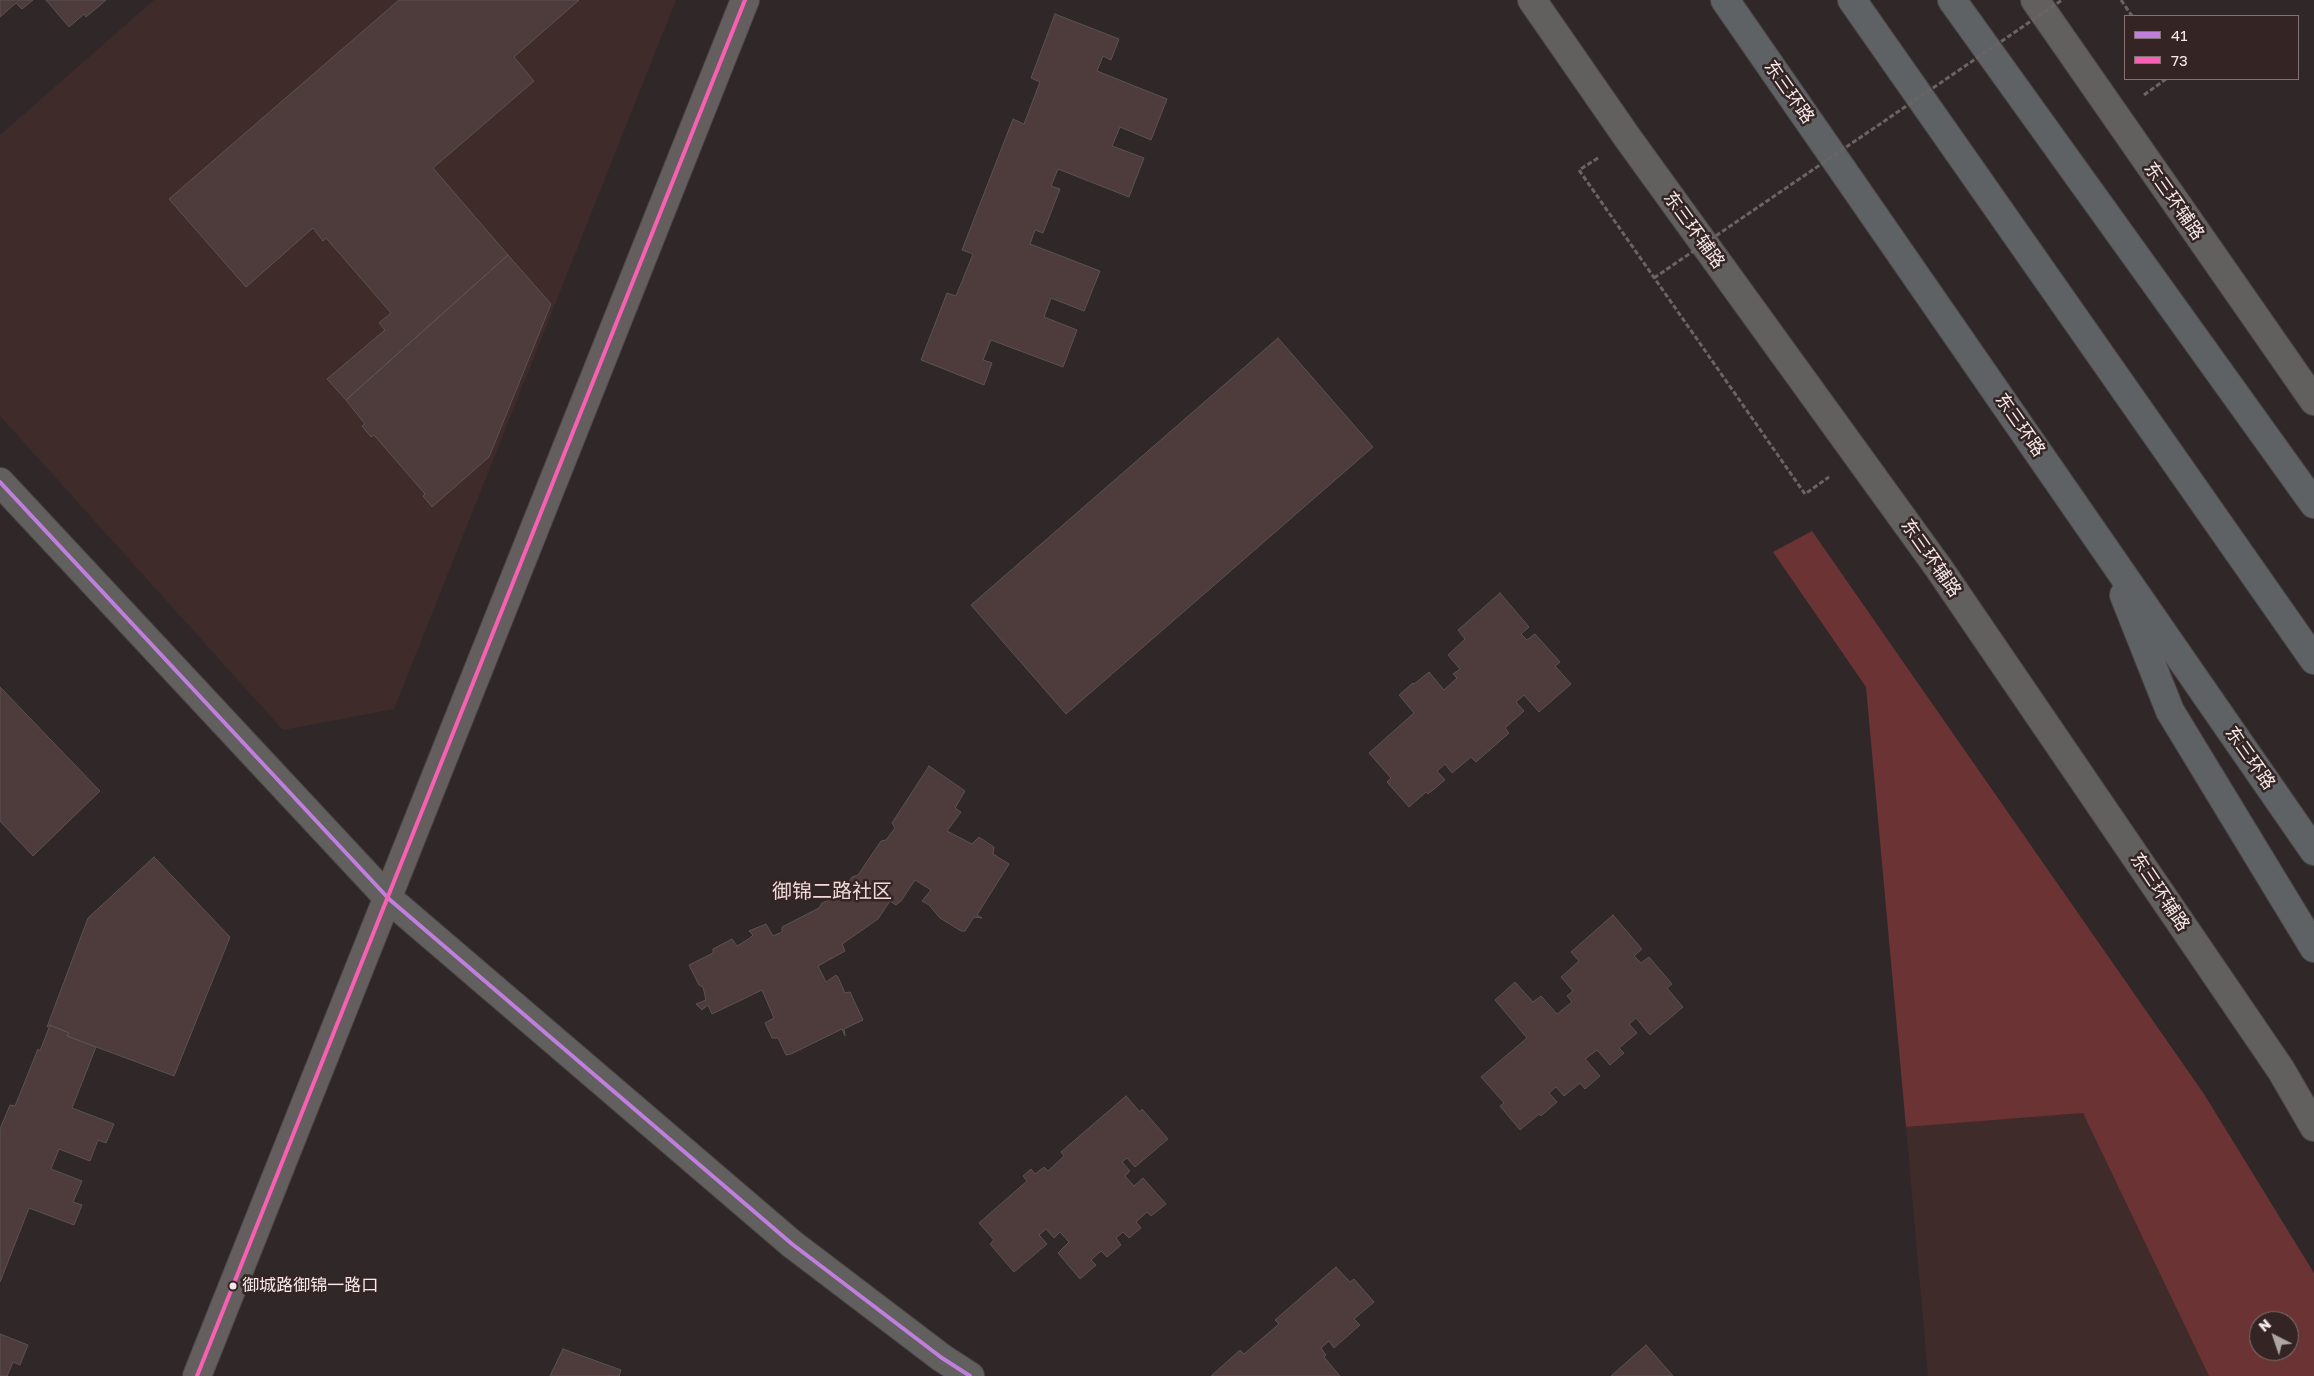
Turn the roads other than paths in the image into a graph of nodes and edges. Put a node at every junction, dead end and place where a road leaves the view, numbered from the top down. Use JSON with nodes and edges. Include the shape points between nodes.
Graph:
{"nodes":[{"id":1,"x":745,"y":0,"type":"edge"},
{"id":2,"x":1532,"y":0,"type":"edge"},
{"id":3,"x":1725,"y":0,"type":"edge"},
{"id":4,"x":1852,"y":0,"type":"edge"},
{"id":5,"x":1952,"y":0,"type":"edge"},
{"id":6,"x":2035,"y":0,"type":"edge"},
{"id":7,"x":2314,"y":401,"type":"edge"},
{"id":8,"x":0,"y":482,"type":"edge"},
{"id":9,"x":2314,"y":504,"type":"edge"},
{"id":10,"x":2106,"y":549,"type":"junction"},
{"id":11,"x":2314,"y":660,"type":"edge"},
{"id":12,"x":2314,"y":851,"type":"edge"},
{"id":13,"x":389,"y":899,"type":"junction"},
{"id":14,"x":2314,"y":948,"type":"edge"},
{"id":15,"x":2314,"y":1127,"type":"edge"},
{"id":16,"x":198,"y":1376,"type":"edge"},
{"id":17,"x":970,"y":1376,"type":"edge"}],
"edges":[{"from":1,"to":13,"type":"street"},
{"from":2,"to":15,"type":"main road","name":"东三环辅路","via":[[1627,137],[1938,567],[2281,1070]]},
{"from":3,"to":10,"type":"highway","name":"东三环路"},
{"from":4,"to":11,"type":"highway"},
{"from":5,"to":9,"type":"highway"},
{"from":6,"to":7,"type":"main road","name":"东三环辅路"},
{"from":8,"to":13,"type":"main road"},
{"from":10,"to":12,"type":"highway","name":"东三环路"},
{"from":10,"to":14,"type":"highway","via":[[2170,711]]},
{"from":13,"to":16,"type":"street"},
{"from":13,"to":17,"type":"main road","via":[[792,1244]]}]}
